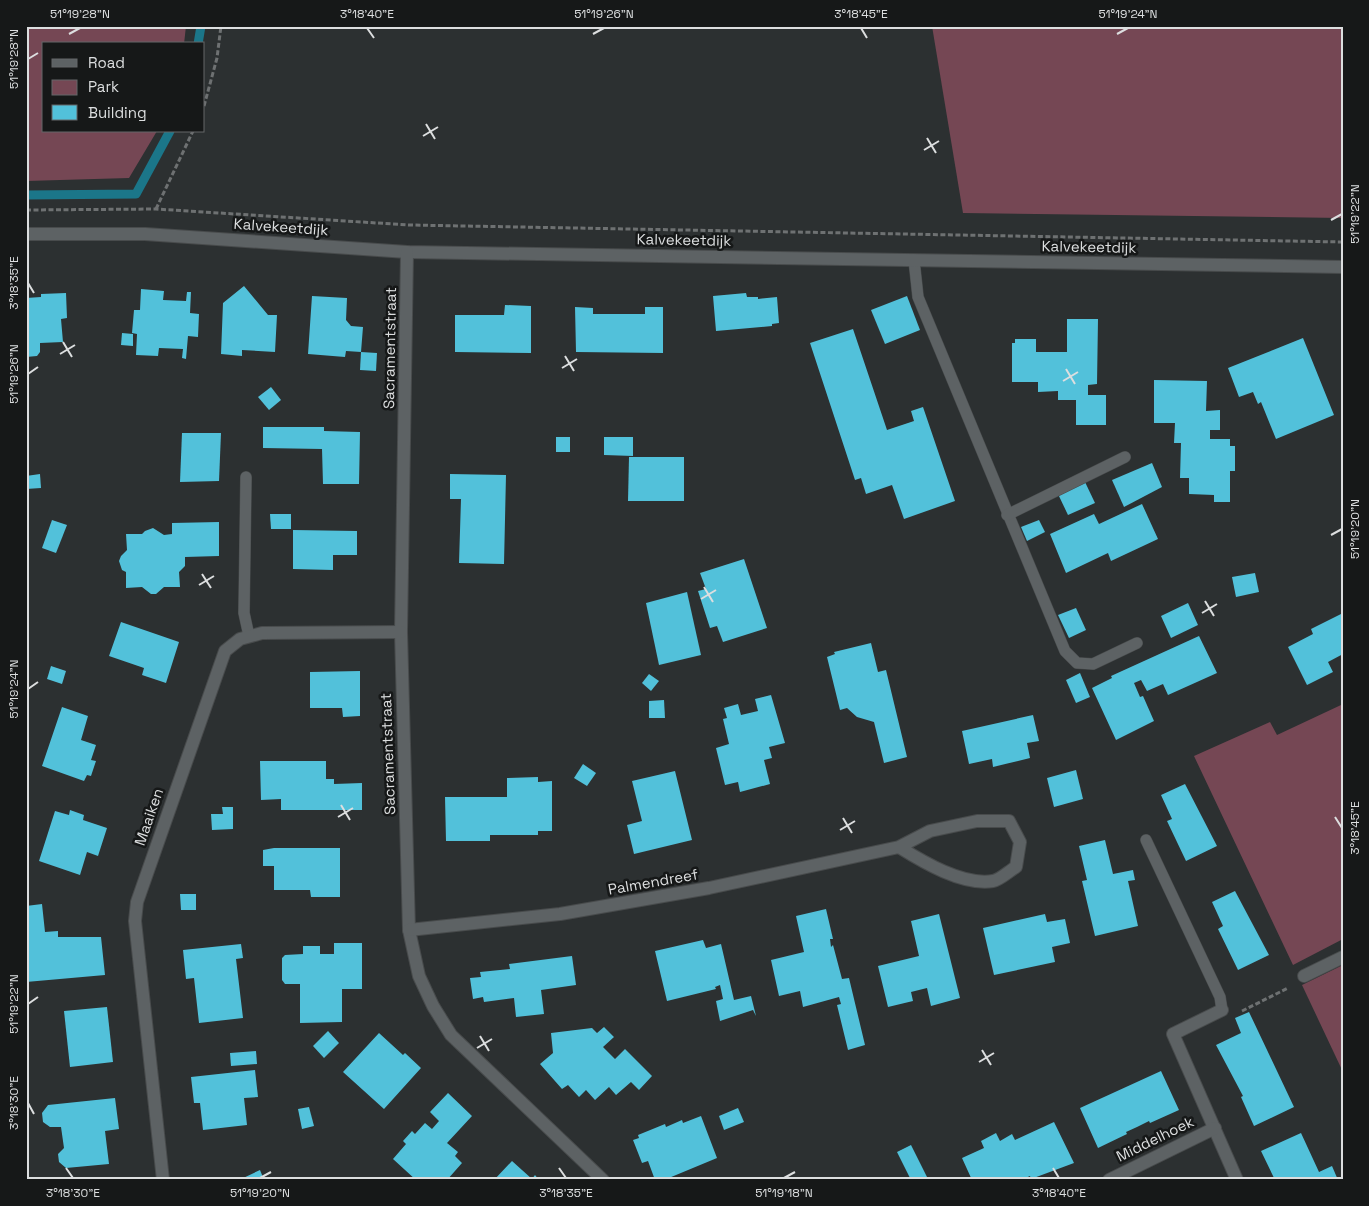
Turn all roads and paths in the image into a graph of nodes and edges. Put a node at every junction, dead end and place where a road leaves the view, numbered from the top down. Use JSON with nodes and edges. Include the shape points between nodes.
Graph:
{"nodes":[{"id":1,"x":221,"y":26,"type":"edge"},
{"id":2,"x":205,"y":102,"type":"edge"},
{"id":3,"x":193,"y":132,"type":"edge"},
{"id":4,"x":156,"y":209,"type":"junction"},
{"id":5,"x":26,"y":210,"type":"edge"},
{"id":6,"x":26,"y":234,"type":"edge"},
{"id":7,"x":1343,"y":242,"type":"edge"},
{"id":8,"x":408,"y":252,"type":"junction"},
{"id":9,"x":914,"y":260,"type":"junction"},
{"id":10,"x":1343,"y":267,"type":"edge"},
{"id":11,"x":1125,"y":457,"type":"dead end"},
{"id":12,"x":246,"y":477,"type":"dead end"},
{"id":13,"x":1007,"y":515,"type":"junction"},
{"id":14,"x":401,"y":632,"type":"junction"},
{"id":15,"x":249,"y":636,"type":"junction"},
{"id":16,"x":1137,"y":643,"type":"dead end"},
{"id":17,"x":1146,"y":840,"type":"dead end"},
{"id":18,"x":899,"y":847,"type":"junction"},
{"id":19,"x":409,"y":930,"type":"junction"},
{"id":20,"x":1343,"y":957,"type":"edge"},
{"id":21,"x":1304,"y":976,"type":"joint"},
{"id":22,"x":1222,"y":1010,"type":"junction"},
{"id":23,"x":1215,"y":1128,"type":"junction"},
{"id":24,"x":163,"y":1180,"type":"edge"},
{"id":25,"x":603,"y":1180,"type":"edge"},
{"id":26,"x":1109,"y":1180,"type":"edge"},
{"id":27,"x":1237,"y":1180,"type":"edge"}],
"edges":[{"from":1,"to":2,"type":"path","via":[[217,58]]},
{"from":3,"to":4,"type":"path"},
{"from":4,"to":5,"type":"path"},
{"from":4,"to":7,"type":"path","via":[[409,225]]},
{"from":6,"to":8,"type":"street","name":"Kalvekeetdijk","via":[[145,234]]},
{"from":8,"to":9,"type":"street","name":"Kalvekeetdijk"},
{"from":8,"to":14,"type":"street","name":"Sacramentstraat"},
{"from":9,"to":10,"type":"street","name":"Kalvekeetdijk"},
{"from":9,"to":13,"type":"lane","via":[[918,297]]},
{"from":11,"to":13,"type":"lane"},
{"from":12,"to":15,"type":"lane","via":[[244,613]]},
{"from":13,"to":16,"type":"lane","via":[[1065,651],[1077,663],[1093,664]]},
{"from":14,"to":15,"type":"street","name":"Maaiken","via":[[262,633]]},
{"from":14,"to":19,"type":"street","name":"Sacramentstraat"},
{"from":15,"to":24,"type":"street","name":"Maaiken","via":[[225,651],[137,902],[135,921]]},
{"from":17,"to":22,"type":"lane","via":[[1220,997]]},
{"from":18,"to":18,"type":"street","name":"Palmendreef","via":[[961,879],[993,881],[1016,867],[1020,842],[1009,821],[977,821],[930,831]]},
{"from":18,"to":19,"type":"street","name":"Palmendreef","via":[[709,888],[560,914]]},
{"from":19,"to":25,"type":"street","name":"Sacramentstraat","via":[[419,976],[451,1036]]},
{"from":20,"to":21,"type":"street"},
{"from":21,"to":22,"type":"path","via":[[1302,980],[1233,1015]]},
{"from":22,"to":23,"type":"street","name":"Middelhoek","via":[[1173,1034]]},
{"from":23,"to":26,"type":"street","name":"Middelhoek"},
{"from":23,"to":27,"type":"street","name":"Middelhoek"}]}
